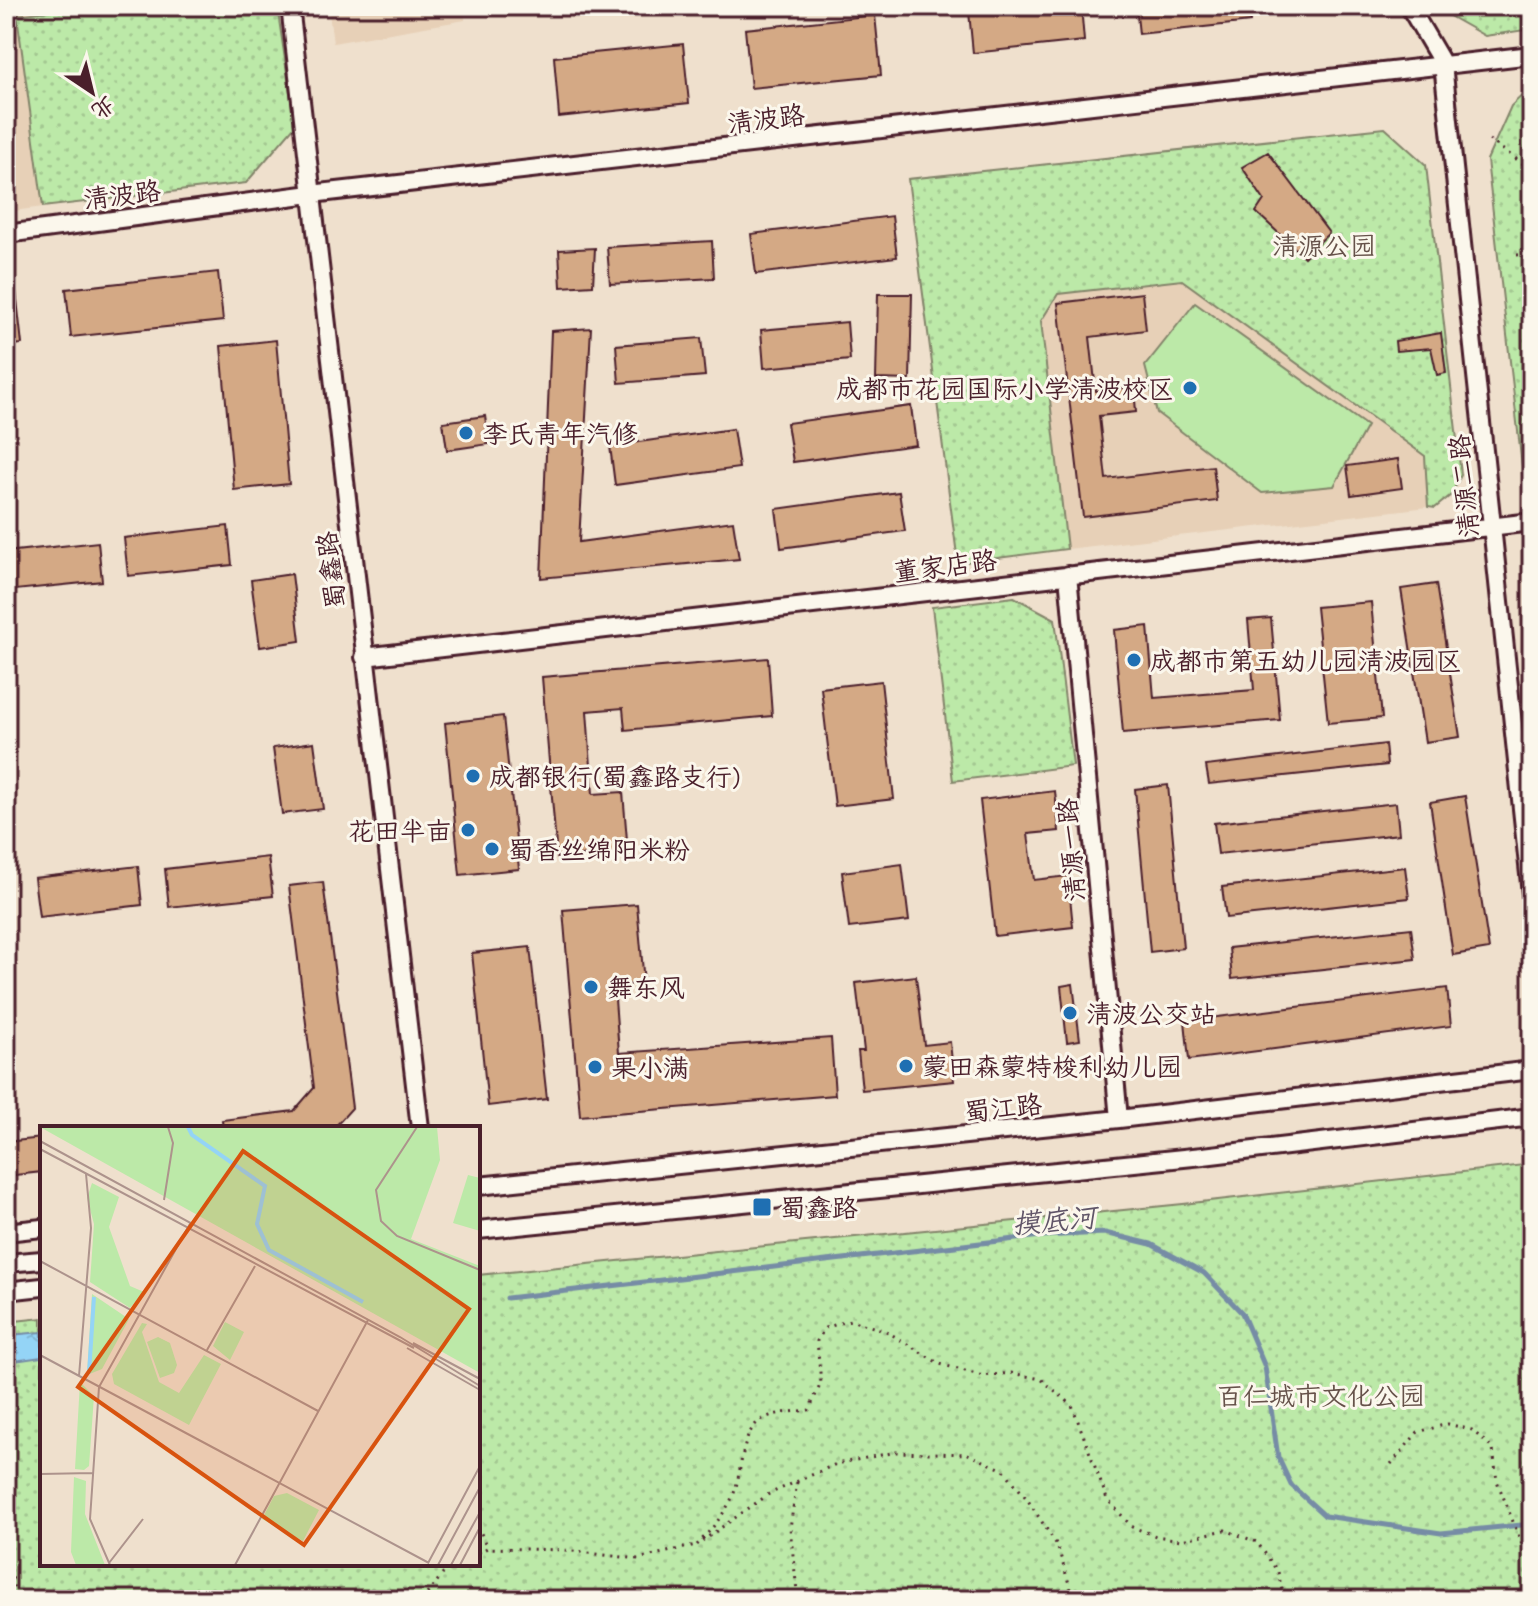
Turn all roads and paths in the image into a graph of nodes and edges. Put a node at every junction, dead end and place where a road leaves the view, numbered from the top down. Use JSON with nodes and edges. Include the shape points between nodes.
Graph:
{"nodes":[{"id":1,"x":290,"y":6,"type":"edge"},
{"id":2,"x":1409,"y":6,"type":"edge"},
{"id":3,"x":1532,"y":55,"type":"edge"},
{"id":4,"x":1443,"y":64,"type":"junction"},
{"id":5,"x":1489,"y":140,"type":"dead end"},
{"id":6,"x":1532,"y":170,"type":"edge"},
{"id":7,"x":311,"y":194,"type":"junction"},
{"id":8,"x":6,"y":234,"type":"edge"},
{"id":9,"x":1532,"y":254,"type":"edge"},
{"id":10,"x":1517,"y":255,"type":"dead end"},
{"id":11,"x":1532,"y":522,"type":"edge"},
{"id":12,"x":1492,"y":526,"type":"junction"},
{"id":13,"x":1068,"y":575,"type":"junction"},
{"id":14,"x":364,"y":657,"type":"junction"},
{"id":15,"x":1532,"y":903,"type":"edge"},
{"id":16,"x":1532,"y":1070,"type":"edge"},
{"id":17,"x":1532,"y":1117,"type":"edge"},
{"id":18,"x":1119,"y":1119,"type":"junction"},
{"id":19,"x":420,"y":1126,"type":"edge"},
{"id":20,"x":480,"y":1186,"type":"edge"},
{"id":21,"x":40,"y":1228,"type":"edge"},
{"id":22,"x":480,"y":1230,"type":"edge"},
{"id":23,"x":6,"y":1232,"type":"edge"},
{"id":24,"x":40,"y":1260,"type":"edge"},
{"id":25,"x":6,"y":1263,"type":"edge"},
{"id":26,"x":40,"y":1287,"type":"edge"},
{"id":27,"x":6,"y":1291,"type":"edge"},
{"id":28,"x":1391,"y":1464,"type":"dead end"},
{"id":29,"x":797,"y":1482,"type":"junction"},
{"id":30,"x":480,"y":1531,"type":"edge"},
{"id":31,"x":6,"y":1538,"type":"edge"},
{"id":32,"x":697,"y":1545,"type":"junction"},
{"id":33,"x":487,"y":1548,"type":"junction"},
{"id":34,"x":480,"y":1552,"type":"edge"},
{"id":35,"x":456,"y":1566,"type":"edge"},
{"id":36,"x":1531,"y":1568,"type":"edge"},
{"id":37,"x":16,"y":1600,"type":"edge"},
{"id":38,"x":422,"y":1600,"type":"edge"},
{"id":39,"x":798,"y":1600,"type":"edge"},
{"id":40,"x":1080,"y":1600,"type":"edge"},
{"id":41,"x":1284,"y":1600,"type":"edge"}],
"edges":[{"from":1,"to":7,"type":"street","name":"蜀鑫路"},
{"from":2,"to":4,"type":"street"},
{"from":3,"to":4,"type":"street","name":"清波路"},
{"from":4,"to":7,"type":"street","name":"清波路"},
{"from":4,"to":12,"type":"street","name":"清源二路"},
{"from":5,"to":6,"type":"path"},
{"from":7,"to":8,"type":"street","name":"清波路"},
{"from":7,"to":14,"type":"street","name":"蜀鑫路"},
{"from":9,"to":10,"type":"path"},
{"from":11,"to":12,"type":"street","name":"董家店路"},
{"from":12,"to":13,"type":"street","name":"董家店路"},
{"from":12,"to":15,"type":"street","name":"清源二路"},
{"from":13,"to":14,"type":"street","name":"董家店路"},
{"from":13,"to":18,"type":"street","name":"清源一路"},
{"from":14,"to":19,"type":"street","name":"蜀鑫路"},
{"from":16,"to":18,"type":"street","name":"蜀江路"},
{"from":17,"to":22,"type":"street"},
{"from":18,"to":20,"type":"street","name":"蜀江路"},
{"from":21,"to":23,"type":"street"},
{"from":24,"to":25,"type":"street"},
{"from":26,"to":27,"type":"street"},
{"from":28,"to":36,"type":"path","via":[[1418,1432],[1448,1424],[1472,1430],[1493,1449],[1497,1481]]},
{"from":29,"to":32,"type":"path","via":[[769,1494]]},
{"from":29,"to":39,"type":"path","via":[[790,1528]]},
{"from":29,"to":40,"type":"path","via":[[836,1464],[896,1452],[968,1454],[1004,1470],[1027,1499],[1057,1545],[1071,1590]]},
{"from":30,"to":33,"type":"path"},
{"from":31,"to":37,"type":"path"},
{"from":32,"to":33,"type":"path","via":[[638,1559]]},
{"from":32,"to":41,"type":"path","via":[[733,1497],[748,1434],[772,1415],[809,1410],[821,1383],[817,1341],[825,1328],[850,1320],[886,1331],[940,1364],[983,1376],[1011,1373],[1041,1379],[1072,1405],[1107,1499],[1132,1527],[1181,1540],[1225,1530],[1257,1542],[1278,1572]]},
{"from":33,"to":34,"type":"path"},
{"from":35,"to":38,"type":"path"}]}
